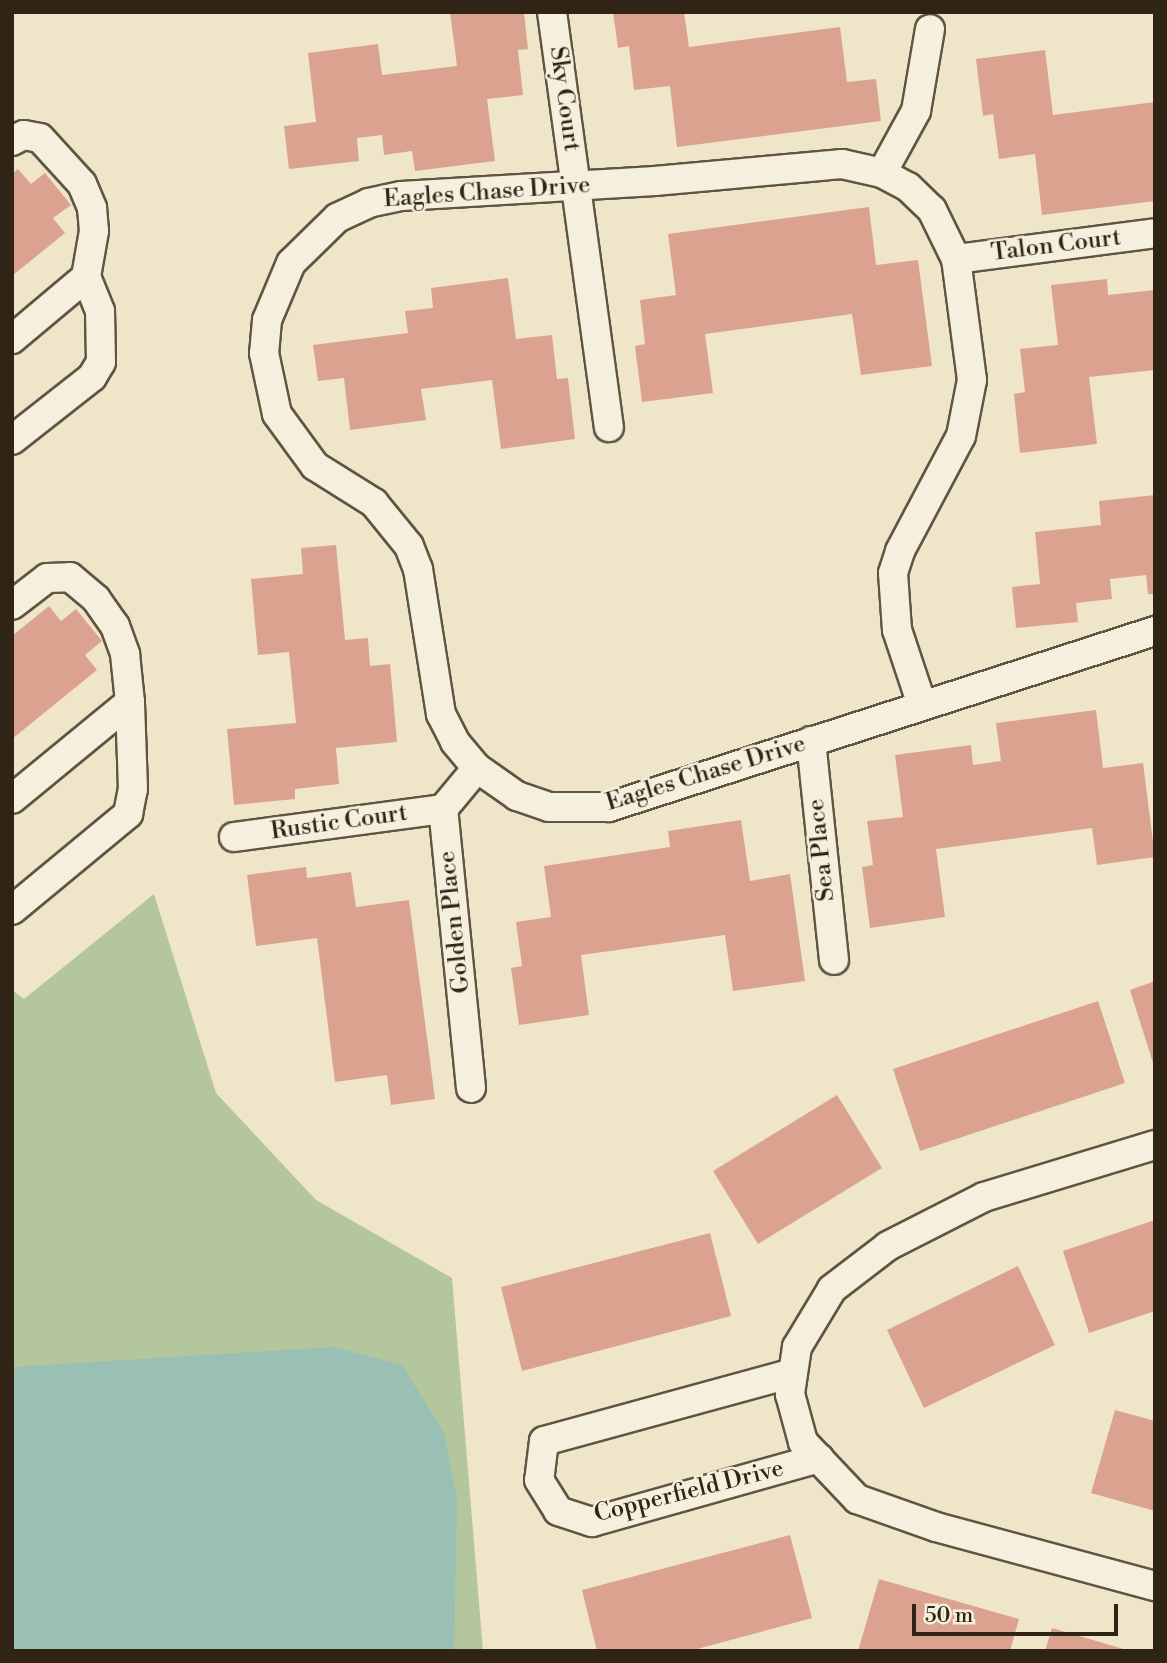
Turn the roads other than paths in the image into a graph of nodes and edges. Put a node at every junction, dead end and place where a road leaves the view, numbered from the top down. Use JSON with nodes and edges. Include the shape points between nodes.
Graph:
{"nodes":[{"id":1,"x":552,"y":12,"type":"edge"},
{"id":2,"x":930,"y":29,"type":"dead end"},
{"id":3,"x":12,"y":141,"type":"edge"},
{"id":4,"x":882,"y":173,"type":"junction"},
{"id":5,"x":575,"y":186,"type":"junction"},
{"id":6,"x":1155,"y":233,"type":"edge"},
{"id":7,"x":957,"y":259,"type":"junction"},
{"id":8,"x":86,"y":276,"type":"junction"},
{"id":9,"x":12,"y":339,"type":"edge"},
{"id":10,"x":608,"y":427,"type":"dead end"},
{"id":11,"x":12,"y":440,"type":"edge"},
{"id":12,"x":12,"y":605,"type":"edge"},
{"id":13,"x":1155,"y":631,"type":"edge"},
{"id":14,"x":130,"y":702,"type":"junction"},
{"id":15,"x":922,"y":705,"type":"junction"},
{"id":16,"x":811,"y":741,"type":"junction"},
{"id":17,"x":477,"y":768,"type":"junction"},
{"id":18,"x":12,"y":799,"type":"edge"},
{"id":19,"x":443,"y":809,"type":"junction"},
{"id":20,"x":234,"y":837,"type":"dead end"},
{"id":21,"x":12,"y":910,"type":"edge"},
{"id":22,"x":834,"y":960,"type":"dead end"},
{"id":23,"x":471,"y":1088,"type":"dead end"},
{"id":24,"x":1155,"y":1145,"type":"edge"},
{"id":25,"x":793,"y":1373,"type":"junction"},
{"id":26,"x":819,"y":1458,"type":"junction"},
{"id":27,"x":1155,"y":1586,"type":"edge"}],
"edges":[{"from":1,"to":5,"type":"street","name":"Sky Court"},
{"from":2,"to":4,"type":"street","via":[[916,111]]},
{"from":3,"to":8,"type":"street","via":[[24,135],[40,138],[82,184],[92,208],[94,230]]},
{"from":4,"to":5,"type":"street","name":"Eagles Chase Drive","via":[[842,164]]},
{"from":4,"to":7,"type":"street","name":"Eagles Chase Drive","via":[[908,187],[932,210]]},
{"from":5,"to":10,"type":"street","name":"Sky Court"},
{"from":5,"to":17,"type":"street","name":"Eagles Chase Drive","via":[[401,196],[369,203],[337,218],[310,240],[291,263],[267,320],[268,385],[294,442],[316,466],[374,503],[410,546],[418,569],[436,699],[455,742]]},
{"from":6,"to":7,"type":"street","name":"Talon Court"},
{"from":7,"to":15,"type":"street","name":"Eagles Chase Drive","via":[[972,380],[969,408],[961,436],[906,538],[893,573],[897,630]]},
{"from":8,"to":9,"type":"street"},
{"from":8,"to":11,"type":"street","via":[[100,311],[100,362],[92,377]]},
{"from":12,"to":14,"type":"street","via":[[47,578],[70,577],[79,584],[115,626],[130,677]]},
{"from":13,"to":15,"type":"street","name":"Eagles Chase Drive"},
{"from":14,"to":18,"type":"street"},
{"from":14,"to":21,"type":"street","via":[[133,789],[128,814]]},
{"from":15,"to":16,"type":"street","name":"Eagles Chase Drive"},
{"from":16,"to":17,"type":"street","name":"Eagles Chase Drive","via":[[609,807],[580,810],[517,796]]},
{"from":16,"to":22,"type":"street","name":"Sea Place"},
{"from":17,"to":19,"type":"street"},
{"from":19,"to":20,"type":"street","name":"Rustic Court"},
{"from":19,"to":23,"type":"street","name":"Golden Place"},
{"from":24,"to":25,"type":"street","name":"Copperfield Drive","via":[[984,1197],[888,1246],[832,1289],[797,1347]]},
{"from":25,"to":26,"type":"street","name":"Copperfield Drive","via":[[790,1394],[803,1442]]},
{"from":25,"to":26,"type":"street","name":"Copperfield Drive","via":[[544,1441],[539,1480],[558,1511],[592,1522]]},
{"from":26,"to":27,"type":"street","name":"Copperfield Drive","via":[[857,1499],[936,1527]]}]}
